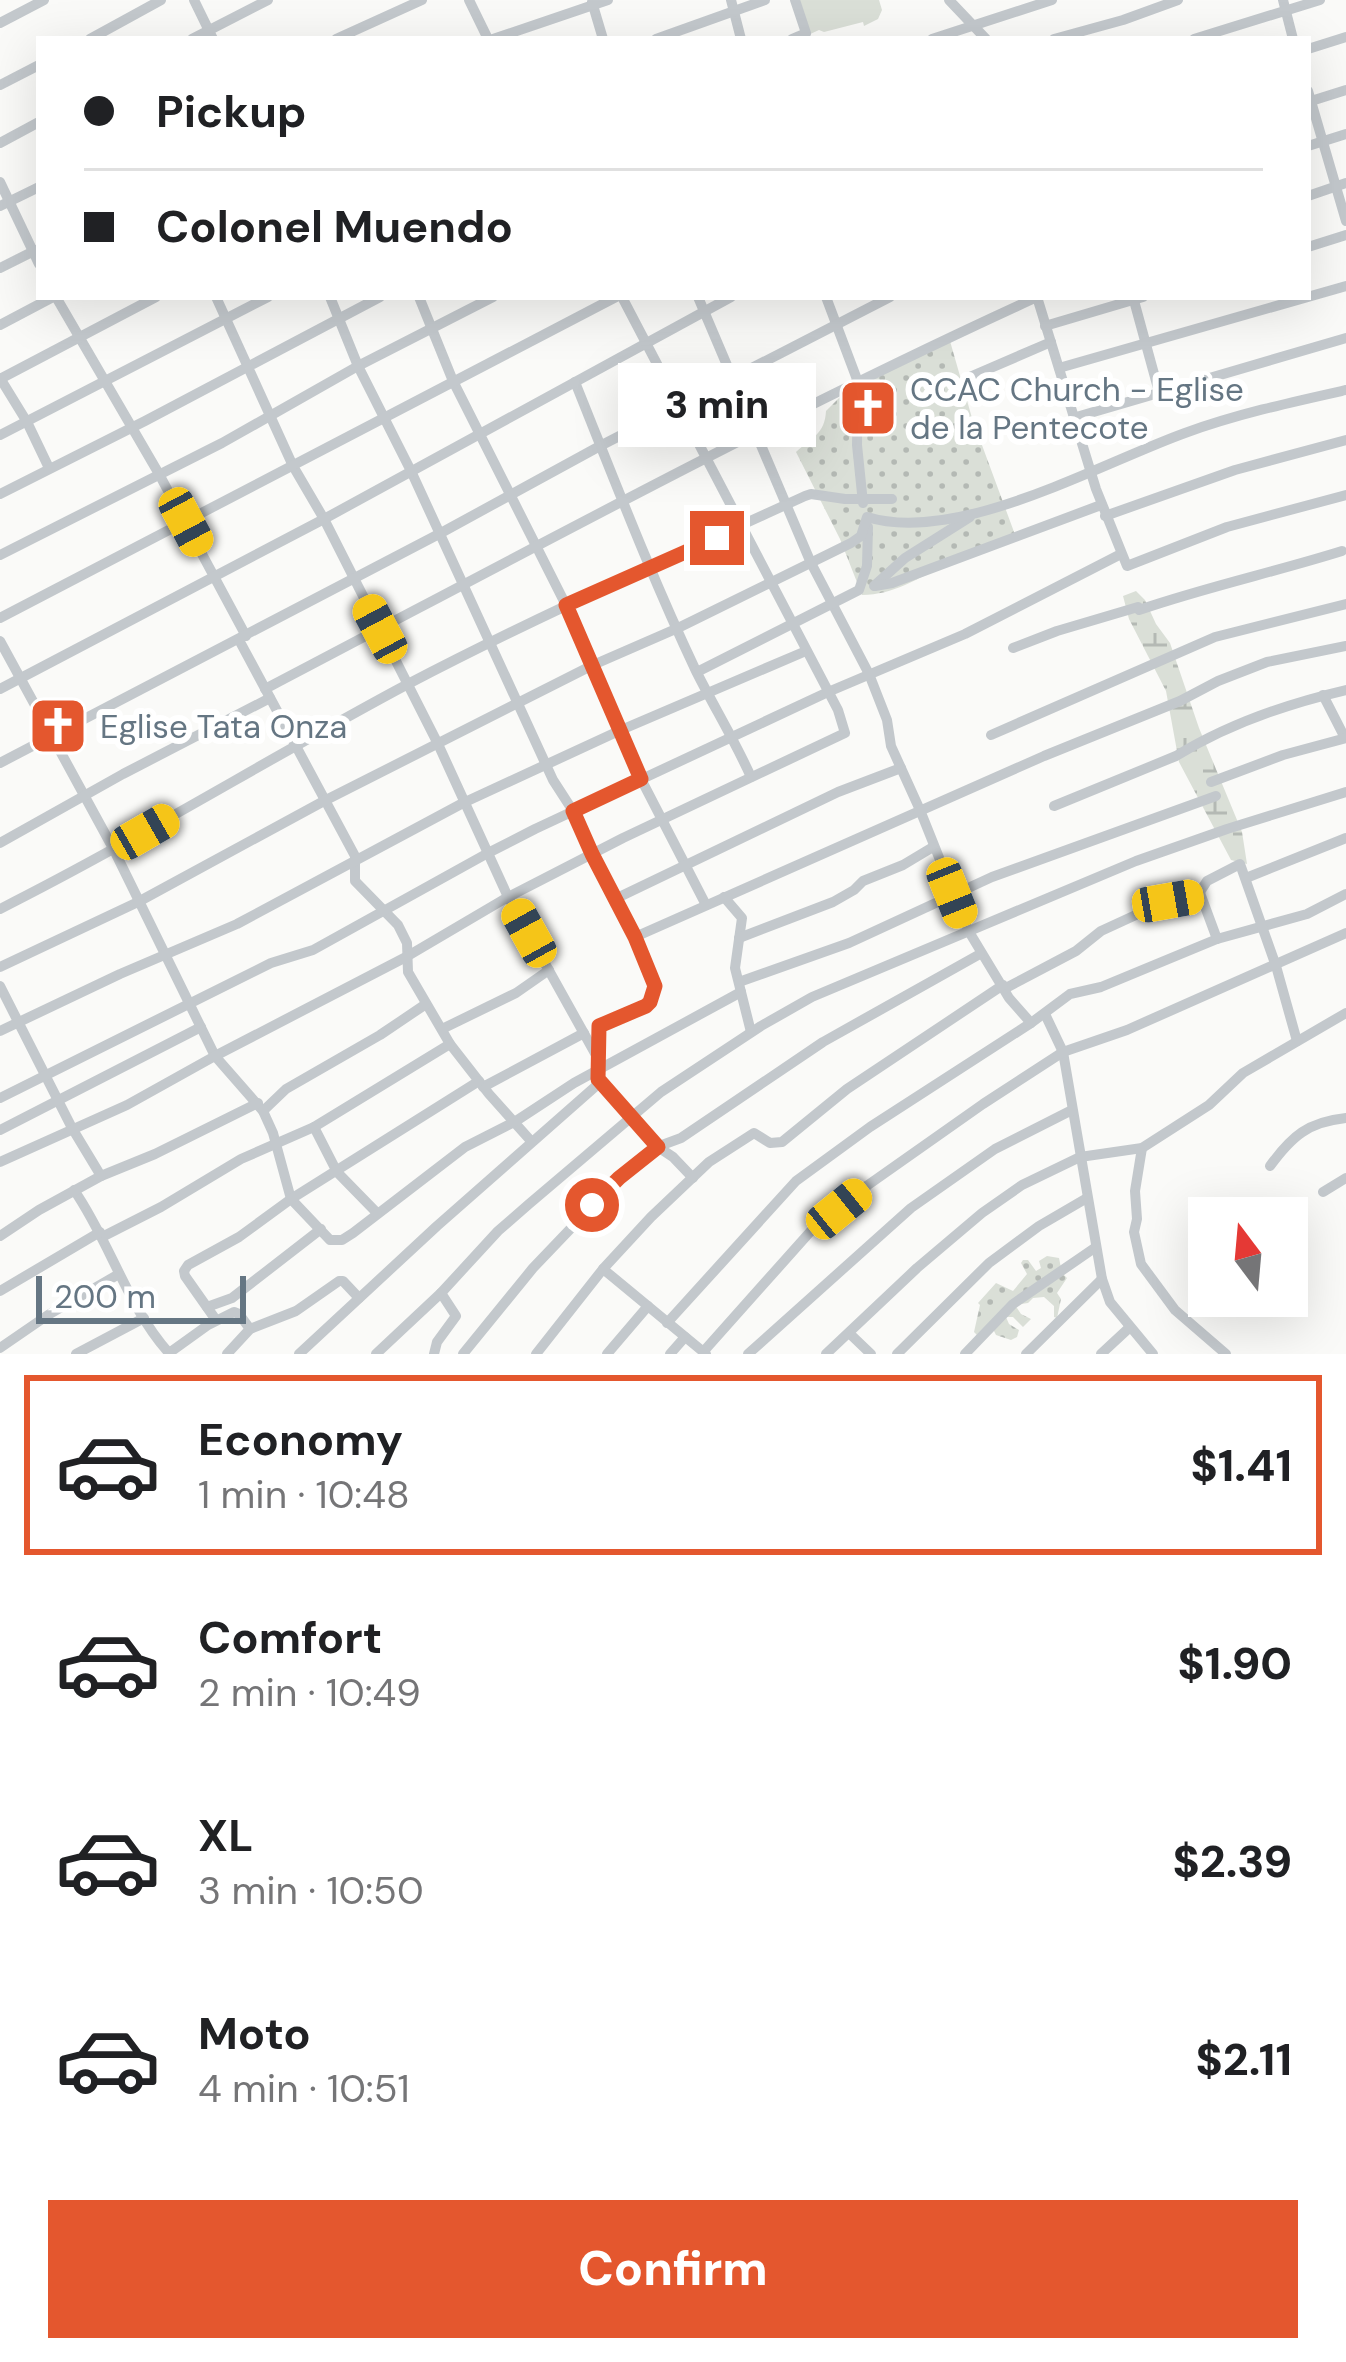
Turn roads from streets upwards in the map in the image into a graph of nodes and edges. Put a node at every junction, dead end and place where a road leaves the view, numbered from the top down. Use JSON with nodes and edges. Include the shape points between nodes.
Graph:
{"nodes":[{"id":1,"x":44,"y":0,"type":"edge"},
{"id":2,"x":161,"y":0,"type":"edge"},
{"id":3,"x":194,"y":0,"type":"edge"},
{"id":4,"x":268,"y":0,"type":"edge"},
{"id":5,"x":422,"y":0,"type":"edge"},
{"id":6,"x":470,"y":0,"type":"edge"},
{"id":7,"x":608,"y":0,"type":"edge"},
{"id":8,"x":765,"y":0,"type":"edge"},
{"id":9,"x":795,"y":0,"type":"edge"},
{"id":10,"x":949,"y":0,"type":"edge"},
{"id":11,"x":1178,"y":0,"type":"edge"},
{"id":12,"x":1320,"y":0,"type":"edge"},
{"id":13,"x":1045,"y":1,"type":"edge"},
{"id":14,"x":592,"y":3,"type":"edge"},
{"id":15,"x":1284,"y":5,"type":"edge"},
{"id":16,"x":733,"y":6,"type":"edge"},
{"id":17,"x":0,"y":23,"type":"edge"},
{"id":18,"x":965,"y":31,"type":"edge"},
{"id":19,"x":211,"y":34,"type":"edge"},
{"id":20,"x":95,"y":36,"type":"edge"},
{"id":21,"x":344,"y":36,"type":"edge"},
{"id":22,"x":488,"y":36,"type":"edge"},
{"id":23,"x":498,"y":36,"type":"edge"},
{"id":24,"x":602,"y":36,"type":"edge"},
{"id":25,"x":663,"y":36,"type":"edge"},
{"id":26,"x":740,"y":36,"type":"edge"},
{"id":27,"x":798,"y":36,"type":"edge"},
{"id":28,"x":1065,"y":36,"type":"edge"},
{"id":29,"x":1202,"y":36,"type":"edge"},
{"id":30,"x":1292,"y":36,"type":"edge"},
{"id":31,"x":1346,"y":37,"type":"edge"},
{"id":32,"x":1311,"y":48,"type":"edge"},
{"id":33,"x":36,"y":67,"type":"edge"},
{"id":34,"x":0,"y":86,"type":"edge"},
{"id":35,"x":1346,"y":91,"type":"edge"},
{"id":36,"x":1311,"y":98,"type":"edge"},
{"id":37,"x":1311,"y":104,"type":"edge"},
{"id":38,"x":36,"y":124,"type":"edge"},
{"id":39,"x":1346,"y":134,"type":"edge"},
{"id":40,"x":1323,"y":141,"type":"junction"},
{"id":41,"x":0,"y":143,"type":"edge"},
{"id":42,"x":1311,"y":145,"type":"edge"},
{"id":43,"x":0,"y":182,"type":"edge"},
{"id":44,"x":1340,"y":185,"type":"edge"},
{"id":45,"x":36,"y":188,"type":"edge"},
{"id":46,"x":1311,"y":195,"type":"edge"},
{"id":47,"x":4,"y":204,"type":"edge"},
{"id":48,"x":1346,"y":221,"type":"edge"},
{"id":49,"x":1346,"y":235,"type":"edge"},
{"id":50,"x":1311,"y":246,"type":"edge"},
{"id":51,"x":36,"y":253,"type":"edge"},
{"id":52,"x":36,"y":255,"type":"edge"},
{"id":53,"x":0,"y":268,"type":"edge"},
{"id":54,"x":1346,"y":286,"type":"edge"},
{"id":55,"x":1311,"y":296,"type":"edge"},
{"id":56,"x":48,"y":300,"type":"edge"},
{"id":57,"x":56,"y":300,"type":"edge"},
{"id":58,"x":150,"y":300,"type":"edge"},
{"id":59,"x":218,"y":300,"type":"edge"},
{"id":60,"x":262,"y":300,"type":"edge"},
{"id":61,"x":331,"y":300,"type":"edge"},
{"id":62,"x":374,"y":300,"type":"edge"},
{"id":63,"x":420,"y":300,"type":"edge"},
{"id":64,"x":487,"y":300,"type":"edge"},
{"id":65,"x":613,"y":300,"type":"edge"},
{"id":66,"x":621,"y":300,"type":"edge"},
{"id":67,"x":699,"y":300,"type":"edge"},
{"id":68,"x":725,"y":300,"type":"edge"},
{"id":69,"x":827,"y":300,"type":"edge"},
{"id":70,"x":884,"y":300,"type":"edge"},
{"id":71,"x":1031,"y":300,"type":"edge"},
{"id":72,"x":1038,"y":300,"type":"edge"},
{"id":73,"x":1130,"y":300,"type":"edge"},
{"id":74,"x":1136,"y":300,"type":"edge"},
{"id":75,"x":1297,"y":300,"type":"edge"},
{"id":76,"x":704,"y":311,"type":"junction"},
{"id":77,"x":227,"y":317,"type":"junction"},
{"id":78,"x":338,"y":318,"type":"junction"},
{"id":79,"x":0,"y":325,"type":"edge"},
{"id":80,"x":838,"y":325,"type":"junction"},
{"id":81,"x":1045,"y":326,"type":"junction"},
{"id":82,"x":431,"y":329,"type":"junction"},
{"id":83,"x":78,"y":338,"type":"junction"},
{"id":84,"x":1346,"y":338,"type":"edge"},
{"id":85,"x":646,"y":342,"type":"junction"},
{"id":86,"x":1051,"y":342,"type":"junction"},
{"id":87,"x":1145,"y":343,"type":"junction"},
{"id":88,"x":358,"y":366,"type":"junction"},
{"id":89,"x":246,"y":368,"type":"junction"},
{"id":90,"x":1059,"y":368,"type":"junction"},
{"id":91,"x":0,"y":378,"type":"edge"},
{"id":92,"x":732,"y":378,"type":"junction"},
{"id":93,"x":965,"y":379,"type":"dead end"},
{"id":94,"x":105,"y":380,"type":"junction"},
{"id":95,"x":453,"y":381,"type":"junction"},
{"id":96,"x":574,"y":382,"type":"junction"},
{"id":97,"x":858,"y":382,"type":"junction"},
{"id":98,"x":1346,"y":390,"type":"edge"},
{"id":99,"x":1159,"y":392,"type":"junction"},
{"id":100,"x":678,"y":405,"type":"junction"},
{"id":101,"x":272,"y":416,"type":"junction"},
{"id":102,"x":383,"y":418,"type":"junction"},
{"id":103,"x":1073,"y":418,"type":"junction"},
{"id":104,"x":27,"y":422,"type":"junction"},
{"id":105,"x":132,"y":427,"type":"junction"},
{"id":106,"x":756,"y":433,"type":"junction"},
{"id":107,"x":479,"y":434,"type":"junction"},
{"id":108,"x":0,"y":435,"type":"edge"},
{"id":109,"x":1346,"y":440,"type":"edge"},
{"id":110,"x":600,"y":446,"type":"junction"},
{"id":111,"x":707,"y":458,"type":"junction"},
{"id":112,"x":293,"y":466,"type":"junction"},
{"id":113,"x":49,"y":468,"type":"junction"},
{"id":114,"x":1090,"y":470,"type":"junction"},
{"id":115,"x":411,"y":471,"type":"junction"},
{"id":116,"x":159,"y":474,"type":"junction"},
{"id":117,"x":0,"y":494,"type":"edge"},
{"id":118,"x":1346,"y":494,"type":"edge"},
{"id":119,"x":509,"y":495,"type":"junction"},
{"id":120,"x":862,"y":499,"type":"junction"},
{"id":121,"x":892,"y":499,"type":"dead end"},
{"id":122,"x":621,"y":502,"type":"junction"},
{"id":123,"x":786,"y":505,"type":"junction"},
{"id":124,"x":1103,"y":511,"type":"junction"},
{"id":125,"x":980,"y":512,"type":"junction"},
{"id":126,"x":867,"y":517,"type":"junction"},
{"id":127,"x":324,"y":519,"type":"junction"},
{"id":128,"x":186,"y":522,"type":"junction"},
{"id":129,"x":741,"y":526,"type":"junction"},
{"id":130,"x":439,"y":534,"type":"junction"},
{"id":131,"x":535,"y":546,"type":"junction"},
{"id":132,"x":1342,"y":551,"type":"dead end"},
{"id":133,"x":1121,"y":554,"type":"junction"},
{"id":134,"x":0,"y":555,"type":"edge"},
{"id":135,"x":811,"y":563,"type":"junction"},
{"id":136,"x":652,"y":568,"type":"junction"},
{"id":137,"x":215,"y":577,"type":"junction"},
{"id":138,"x":353,"y":578,"type":"junction"},
{"id":139,"x":771,"y":584,"type":"junction"},
{"id":140,"x":465,"y":585,"type":"junction"},
{"id":141,"x":875,"y":586,"type":"junction"},
{"id":142,"x":859,"y":590,"type":"junction"},
{"id":143,"x":833,"y":604,"type":"junction"},
{"id":144,"x":1346,"y":604,"type":"edge"},
{"id":145,"x":566,"y":605,"type":"junction"},
{"id":146,"x":0,"y":618,"type":"edge"},
{"id":147,"x":793,"y":625,"type":"junction"},
{"id":148,"x":678,"y":628,"type":"junction"},
{"id":149,"x":380,"y":629,"type":"junction"},
{"id":150,"x":242,"y":638,"type":"junction"},
{"id":151,"x":0,"y":641,"type":"edge"},
{"id":152,"x":490,"y":642,"type":"junction"},
{"id":153,"x":1346,"y":646,"type":"edge"},
{"id":154,"x":1013,"y":648,"type":"dead end"},
{"id":155,"x":806,"y":651,"type":"junction"},
{"id":156,"x":593,"y":665,"type":"junction"},
{"id":157,"x":697,"y":672,"type":"junction"},
{"id":158,"x":869,"y":674,"type":"junction"},
{"id":159,"x":22,"y":678,"type":"junction"},
{"id":160,"x":408,"y":685,"type":"junction"},
{"id":161,"x":0,"y":689,"type":"edge"},
{"id":162,"x":1346,"y":690,"type":"edge"},
{"id":163,"x":828,"y":692,"type":"junction"},
{"id":164,"x":267,"y":693,"type":"junction"},
{"id":165,"x":709,"y":693,"type":"junction"},
{"id":166,"x":1323,"y":695,"type":"junction"},
{"id":167,"x":519,"y":704,"type":"junction"},
{"id":168,"x":621,"y":730,"type":"junction"},
{"id":169,"x":52,"y":735,"type":"junction"},
{"id":170,"x":991,"y":735,"type":"dead end"},
{"id":171,"x":733,"y":738,"type":"junction"},
{"id":172,"x":1346,"y":738,"type":"edge"},
{"id":173,"x":438,"y":744,"type":"junction"},
{"id":174,"x":295,"y":745,"type":"junction"},
{"id":175,"x":0,"y":763,"type":"edge"},
{"id":176,"x":546,"y":765,"type":"junction"},
{"id":177,"x":902,"y":768,"type":"junction"},
{"id":178,"x":751,"y":777,"type":"junction"},
{"id":179,"x":641,"y":779,"type":"junction"},
{"id":180,"x":1211,"y":782,"type":"dead end"},
{"id":181,"x":1346,"y":792,"type":"edge"},
{"id":182,"x":85,"y":794,"type":"junction"},
{"id":183,"x":1216,"y":796,"type":"dead end"},
{"id":184,"x":324,"y":801,"type":"junction"},
{"id":185,"x":463,"y":803,"type":"junction"},
{"id":186,"x":1054,"y":806,"type":"dead end"},
{"id":187,"x":573,"y":811,"type":"junction"},
{"id":188,"x":920,"y":811,"type":"junction"},
{"id":189,"x":661,"y":820,"type":"junction"},
{"id":190,"x":1346,"y":838,"type":"edge"},
{"id":191,"x":0,"y":843,"type":"edge"},
{"id":192,"x":933,"y":847,"type":"junction"},
{"id":193,"x":114,"y":850,"type":"junction"},
{"id":194,"x":488,"y":853,"type":"junction"},
{"id":195,"x":592,"y":854,"type":"junction"},
{"id":196,"x":357,"y":860,"type":"junction"},
{"id":197,"x":686,"y":866,"type":"junction"},
{"id":198,"x":1246,"y":878,"type":"junction"},
{"id":199,"x":952,"y":893,"type":"junction"},
{"id":200,"x":1200,"y":893,"type":"junction"},
{"id":201,"x":1346,"y":894,"type":"edge"},
{"id":202,"x":508,"y":896,"type":"junction"},
{"id":203,"x":724,"y":897,"type":"junction"},
{"id":204,"x":615,"y":899,"type":"junction"},
{"id":205,"x":138,"y":902,"type":"junction"},
{"id":206,"x":706,"y":905,"type":"junction"},
{"id":207,"x":0,"y":909,"type":"edge"},
{"id":208,"x":384,"y":911,"type":"junction"},
{"id":209,"x":1261,"y":926,"type":"junction"},
{"id":210,"x":968,"y":930,"type":"junction"},
{"id":211,"x":1346,"y":933,"type":"edge"},
{"id":212,"x":635,"y":937,"type":"junction"},
{"id":213,"x":739,"y":938,"type":"junction"},
{"id":214,"x":1217,"y":938,"type":"junction"},
{"id":215,"x":980,"y":954,"type":"junction"},
{"id":216,"x":165,"y":955,"type":"junction"},
{"id":217,"x":406,"y":957,"type":"junction"},
{"id":218,"x":1276,"y":966,"type":"junction"},
{"id":219,"x":0,"y":967,"type":"edge"},
{"id":220,"x":549,"y":970,"type":"junction"},
{"id":221,"x":0,"y":986,"type":"edge"},
{"id":222,"x":740,"y":987,"type":"junction"},
{"id":223,"x":1003,"y":987,"type":"junction"},
{"id":224,"x":189,"y":1003,"type":"junction"},
{"id":225,"x":427,"y":1004,"type":"junction"},
{"id":226,"x":1346,"y":1013,"type":"edge"},
{"id":227,"x":1046,"y":1014,"type":"junction"},
{"id":228,"x":19,"y":1022,"type":"junction"},
{"id":229,"x":1031,"y":1023,"type":"junction"},
{"id":230,"x":201,"y":1027,"type":"junction"},
{"id":231,"x":442,"y":1029,"type":"junction"},
{"id":232,"x":0,"y":1031,"type":"edge"},
{"id":233,"x":751,"y":1032,"type":"junction"},
{"id":234,"x":584,"y":1033,"type":"junction"},
{"id":235,"x":1297,"y":1041,"type":"junction"},
{"id":236,"x":450,"y":1044,"type":"junction"},
{"id":237,"x":1063,"y":1052,"type":"junction"},
{"id":238,"x":215,"y":1055,"type":"junction"},
{"id":239,"x":598,"y":1069,"type":"junction"},
{"id":240,"x":45,"y":1076,"type":"junction"},
{"id":241,"x":481,"y":1084,"type":"junction"},
{"id":242,"x":0,"y":1097,"type":"edge"},
{"id":243,"x":58,"y":1101,"type":"junction"},
{"id":244,"x":261,"y":1107,"type":"junction"},
{"id":245,"x":1072,"y":1110,"type":"junction"},
{"id":246,"x":631,"y":1118,"type":"junction"},
{"id":247,"x":1346,"y":1118,"type":"edge"},
{"id":248,"x":516,"y":1121,"type":"junction"},
{"id":249,"x":314,"y":1127,"type":"junction"},
{"id":250,"x":72,"y":1128,"type":"junction"},
{"id":251,"x":0,"y":1130,"type":"edge"},
{"id":252,"x":531,"y":1141,"type":"junction"},
{"id":253,"x":275,"y":1144,"type":"junction"},
{"id":254,"x":658,"y":1147,"type":"junction"},
{"id":255,"x":1142,"y":1148,"type":"junction"},
{"id":256,"x":1080,"y":1157,"type":"junction"},
{"id":257,"x":0,"y":1162,"type":"edge"},
{"id":258,"x":1270,"y":1166,"type":"dead end"},
{"id":259,"x":337,"y":1172,"type":"junction"},
{"id":260,"x":101,"y":1176,"type":"junction"},
{"id":261,"x":693,"y":1178,"type":"junction"},
{"id":262,"x":1346,"y":1178,"type":"edge"},
{"id":263,"x":74,"y":1190,"type":"junction"},
{"id":264,"x":1323,"y":1192,"type":"dead end"},
{"id":265,"x":1087,"y":1198,"type":"junction"},
{"id":266,"x":291,"y":1199,"type":"junction"},
{"id":267,"x":377,"y":1214,"type":"junction"},
{"id":268,"x":321,"y":1229,"type":"junction"},
{"id":269,"x":101,"y":1234,"type":"junction"},
{"id":270,"x":0,"y":1236,"type":"edge"},
{"id":271,"x":1096,"y":1247,"type":"junction"},
{"id":272,"x":603,"y":1269,"type":"junction"},
{"id":273,"x":119,"y":1274,"type":"junction"},
{"id":274,"x":1102,"y":1279,"type":"junction"},
{"id":275,"x":0,"y":1291,"type":"edge"},
{"id":276,"x":441,"y":1293,"type":"junction"},
{"id":277,"x":359,"y":1298,"type":"junction"},
{"id":278,"x":648,"y":1306,"type":"junction"},
{"id":279,"x":207,"y":1307,"type":"junction"},
{"id":280,"x":144,"y":1318,"type":"junction"},
{"id":281,"x":216,"y":1320,"type":"junction"},
{"id":282,"x":667,"y":1322,"type":"junction"},
{"id":283,"x":1130,"y":1328,"type":"junction"},
{"id":284,"x":250,"y":1329,"type":"junction"},
{"id":285,"x":849,"y":1333,"type":"junction"},
{"id":286,"x":685,"y":1337,"type":"junction"},
{"id":287,"x":0,"y":1348,"type":"edge"},
{"id":288,"x":705,"y":1353,"type":"edge"},
{"id":289,"x":76,"y":1354,"type":"edge"},
{"id":290,"x":168,"y":1354,"type":"edge"},
{"id":291,"x":227,"y":1354,"type":"edge"},
{"id":292,"x":299,"y":1354,"type":"edge"},
{"id":293,"x":376,"y":1354,"type":"edge"},
{"id":294,"x":434,"y":1354,"type":"edge"},
{"id":295,"x":463,"y":1354,"type":"edge"},
{"id":296,"x":536,"y":1354,"type":"edge"},
{"id":297,"x":607,"y":1354,"type":"edge"},
{"id":298,"x":670,"y":1354,"type":"edge"},
{"id":299,"x":748,"y":1354,"type":"edge"},
{"id":300,"x":826,"y":1354,"type":"edge"},
{"id":301,"x":871,"y":1354,"type":"edge"},
{"id":302,"x":896,"y":1354,"type":"edge"},
{"id":303,"x":965,"y":1354,"type":"edge"},
{"id":304,"x":1026,"y":1354,"type":"edge"},
{"id":305,"x":1101,"y":1354,"type":"edge"},
{"id":306,"x":1153,"y":1354,"type":"edge"},
{"id":307,"x":1226,"y":1354,"type":"edge"}],
"edges":[{"from":1,"to":17,"type":"street"},
{"from":2,"to":20,"type":"street"},
{"from":3,"to":19,"type":"street"},
{"from":4,"to":19,"type":"street"},
{"from":5,"to":21,"type":"street"},
{"from":6,"to":22,"type":"street"},
{"from":7,"to":14,"type":"street"},
{"from":8,"to":16,"type":"street"},
{"from":9,"to":27,"type":"street","via":[[806,33]]},
{"from":10,"to":18,"type":"street"},
{"from":11,"to":28,"type":"street"},
{"from":12,"to":15,"type":"street"},
{"from":13,"to":18,"type":"street"},
{"from":14,"to":23,"type":"street"},
{"from":14,"to":24,"type":"street"},
{"from":15,"to":29,"type":"street"},
{"from":15,"to":30,"type":"street"},
{"from":16,"to":25,"type":"street"},
{"from":16,"to":26,"type":"street"},
{"from":31,"to":32,"type":"street"},
{"from":33,"to":34,"type":"street"},
{"from":35,"to":36,"type":"street"},
{"from":37,"to":40,"type":"street"},
{"from":38,"to":41,"type":"street"},
{"from":39,"to":40,"type":"street"},
{"from":40,"to":42,"type":"street"},
{"from":40,"to":44,"type":"street"},
{"from":43,"to":47,"type":"street"},
{"from":44,"to":46,"type":"street"},
{"from":44,"to":48,"type":"street"},
{"from":45,"to":47,"type":"street"},
{"from":47,"to":51,"type":"street"},
{"from":49,"to":50,"type":"street"},
{"from":52,"to":53,"type":"street"},
{"from":54,"to":55,"type":"street"},
{"from":56,"to":79,"type":"street"},
{"from":57,"to":83,"type":"street"},
{"from":58,"to":83,"type":"street"},
{"from":59,"to":77,"type":"street"},
{"from":60,"to":77,"type":"street"},
{"from":61,"to":78,"type":"street"},
{"from":62,"to":78,"type":"street"},
{"from":63,"to":82,"type":"street"},
{"from":64,"to":82,"type":"street"},
{"from":65,"to":95,"type":"street"},
{"from":66,"to":85,"type":"street"},
{"from":67,"to":76,"type":"street"},
{"from":68,"to":76,"type":"street"},
{"from":69,"to":80,"type":"street"},
{"from":70,"to":80,"type":"street"},
{"from":71,"to":97,"type":"street"},
{"from":72,"to":81,"type":"street"},
{"from":73,"to":81,"type":"street"},
{"from":74,"to":87,"type":"street"},
{"from":75,"to":87,"type":"street"},
{"from":76,"to":85,"type":"street"},
{"from":76,"to":92,"type":"street"},
{"from":77,"to":89,"type":"street"},
{"from":77,"to":94,"type":"street"},
{"from":78,"to":88,"type":"street"},
{"from":78,"to":89,"type":"street"},
{"from":80,"to":92,"type":"street"},
{"from":80,"to":97,"type":"street"},
{"from":81,"to":86,"type":"street"},
{"from":82,"to":88,"type":"street"},
{"from":82,"to":95,"type":"street"},
{"from":83,"to":91,"type":"street"},
{"from":83,"to":94,"type":"street"},
{"from":84,"to":99,"type":"street"},
{"from":85,"to":96,"type":"street"},
{"from":85,"to":100,"type":"street"},
{"from":86,"to":90,"type":"street"},
{"from":86,"to":93,"type":"street"},
{"from":87,"to":90,"type":"street"},
{"from":87,"to":99,"type":"street"},
{"from":88,"to":101,"type":"street"},
{"from":88,"to":102,"type":"street"},
{"from":89,"to":101,"type":"street"},
{"from":89,"to":105,"type":"street"},
{"from":90,"to":103,"type":"street"},
{"from":91,"to":104,"type":"street"},
{"from":92,"to":100,"type":"street"},
{"from":92,"to":106,"type":"street"},
{"from":94,"to":104,"type":"street"},
{"from":94,"to":105,"type":"street"},
{"from":95,"to":102,"type":"street"},
{"from":95,"to":107,"type":"street"},
{"from":96,"to":107,"type":"street"},
{"from":96,"to":110,"type":"street"},
{"from":97,"to":106,"type":"street"},
{"from":97,"to":120,"type":"street"},
{"from":98,"to":114,"type":"street","via":[[1216,422]]},
{"from":99,"to":103,"type":"street"},
{"from":100,"to":110,"type":"street"},
{"from":100,"to":111,"type":"street"},
{"from":101,"to":112,"type":"street"},
{"from":101,"to":116,"type":"street"},
{"from":102,"to":112,"type":"street"},
{"from":102,"to":115,"type":"street"},
{"from":103,"to":114,"type":"street"},
{"from":104,"to":108,"type":"street"},
{"from":104,"to":113,"type":"street"},
{"from":105,"to":113,"type":"street"},
{"from":105,"to":116,"type":"street"},
{"from":106,"to":111,"type":"street"},
{"from":106,"to":123,"type":"street"},
{"from":107,"to":115,"type":"street"},
{"from":107,"to":119,"type":"street"},
{"from":109,"to":124,"type":"street"},
{"from":110,"to":119,"type":"street"},
{"from":110,"to":122,"type":"street"},
{"from":111,"to":122,"type":"street"},
{"from":111,"to":129,"type":"street"},
{"from":112,"to":127,"type":"street"},
{"from":112,"to":128,"type":"street"},
{"from":113,"to":117,"type":"street"},
{"from":114,"to":124,"type":"street"},
{"from":114,"to":125,"type":"street"},
{"from":115,"to":127,"type":"street"},
{"from":115,"to":130,"type":"street"},
{"from":116,"to":128,"type":"street"},
{"from":116,"to":134,"type":"street"},
{"from":118,"to":133,"type":"street","via":[[1126,566]]},
{"from":119,"to":130,"type":"street"},
{"from":119,"to":131,"type":"street"},
{"from":120,"to":121,"type":"street"},
{"from":120,"to":123,"type":"street","via":[[811,494]]},
{"from":120,"to":126,"type":"street"},
{"from":122,"to":131,"type":"street"},
{"from":122,"to":136,"type":"street"},
{"from":123,"to":129,"type":"street"},
{"from":123,"to":135,"type":"street"},
{"from":124,"to":133,"type":"street"},
{"from":124,"to":141,"type":"street"},
{"from":125,"to":126,"type":"street","via":[[904,524]]},
{"from":125,"to":141,"type":"street"},
{"from":126,"to":135,"type":"street","via":[[861,536]]},
{"from":126,"to":142,"type":"street"},
{"from":127,"to":137,"type":"street"},
{"from":127,"to":138,"type":"street"},
{"from":128,"to":137,"type":"street"},
{"from":128,"to":146,"type":"street"},
{"from":129,"to":136,"type":"street"},
{"from":129,"to":139,"type":"street"},
{"from":130,"to":138,"type":"street"},
{"from":130,"to":140,"type":"street"},
{"from":131,"to":140,"type":"street"},
{"from":131,"to":145,"type":"street"},
{"from":132,"to":154,"type":"street"},
{"from":133,"to":158,"type":"street"},
{"from":135,"to":139,"type":"street"},
{"from":135,"to":143,"type":"street"},
{"from":136,"to":145,"type":"street"},
{"from":136,"to":148,"type":"street"},
{"from":137,"to":150,"type":"street"},
{"from":137,"to":159,"type":"street"},
{"from":138,"to":149,"type":"street"},
{"from":138,"to":150,"type":"street"},
{"from":139,"to":147,"type":"street"},
{"from":139,"to":148,"type":"street"},
{"from":140,"to":149,"type":"street"},
{"from":140,"to":152,"type":"street"},
{"from":141,"to":142,"type":"street"},
{"from":142,"to":143,"type":"street"},
{"from":143,"to":147,"type":"street"},
{"from":143,"to":158,"type":"street"},
{"from":144,"to":170,"type":"street","via":[[1215,637]]},
{"from":145,"to":152,"type":"street"},
{"from":145,"to":156,"type":"street"},
{"from":147,"to":155,"type":"street"},
{"from":147,"to":157,"type":"street"},
{"from":148,"to":156,"type":"street"},
{"from":148,"to":157,"type":"street"},
{"from":149,"to":160,"type":"street"},
{"from":149,"to":164,"type":"street"},
{"from":150,"to":164,"type":"street"},
{"from":150,"to":169,"type":"street"},
{"from":151,"to":159,"type":"street"},
{"from":152,"to":160,"type":"street"},
{"from":152,"to":167,"type":"street"},
{"from":153,"to":188,"type":"street","via":[[1244,670]]},
{"from":155,"to":163,"type":"street"},
{"from":155,"to":165,"type":"street"},
{"from":156,"to":167,"type":"street"},
{"from":156,"to":168,"type":"street"},
{"from":157,"to":165,"type":"street"},
{"from":158,"to":163,"type":"street"},
{"from":158,"to":177,"type":"street"},
{"from":159,"to":161,"type":"street"},
{"from":159,"to":169,"type":"street"},
{"from":160,"to":173,"type":"street"},
{"from":160,"to":174,"type":"street"},
{"from":162,"to":166,"type":"street"},
{"from":163,"to":171,"type":"street"},
{"from":163,"to":178,"type":"street","via":[[843,735]]},
{"from":164,"to":174,"type":"street"},
{"from":164,"to":182,"type":"street"},
{"from":165,"to":168,"type":"street"},
{"from":165,"to":171,"type":"street"},
{"from":166,"to":172,"type":"street"},
{"from":166,"to":186,"type":"street"},
{"from":167,"to":173,"type":"street"},
{"from":167,"to":176,"type":"street"},
{"from":168,"to":176,"type":"street"},
{"from":168,"to":179,"type":"street"},
{"from":169,"to":175,"type":"street"},
{"from":169,"to":182,"type":"street"},
{"from":171,"to":178,"type":"street"},
{"from":171,"to":179,"type":"street"},
{"from":172,"to":180,"type":"street"},
{"from":173,"to":184,"type":"street"},
{"from":173,"to":185,"type":"street"},
{"from":174,"to":184,"type":"street"},
{"from":174,"to":193,"type":"street"},
{"from":176,"to":185,"type":"street"},
{"from":176,"to":187,"type":"street"},
{"from":177,"to":188,"type":"street"},
{"from":177,"to":197,"type":"street"},
{"from":178,"to":189,"type":"street"},
{"from":179,"to":187,"type":"street"},
{"from":179,"to":189,"type":"street"},
{"from":181,"to":210,"type":"street","via":[[1154,855]]},
{"from":182,"to":191,"type":"street"},
{"from":182,"to":193,"type":"street"},
{"from":183,"to":199,"type":"street"},
{"from":184,"to":196,"type":"street"},
{"from":184,"to":205,"type":"street"},
{"from":185,"to":194,"type":"street"},
{"from":185,"to":196,"type":"street"},
{"from":187,"to":194,"type":"street"},
{"from":187,"to":195,"type":"street"},
{"from":188,"to":192,"type":"street"},
{"from":188,"to":203,"type":"street"},
{"from":189,"to":195,"type":"street"},
{"from":189,"to":197,"type":"street"},
{"from":190,"to":198,"type":"street"},
{"from":192,"to":199,"type":"street"},
{"from":192,"to":213,"type":"street","via":[[833,902]]},
{"from":193,"to":205,"type":"street"},
{"from":193,"to":207,"type":"street"},
{"from":194,"to":202,"type":"street"},
{"from":194,"to":208,"type":"street"},
{"from":195,"to":202,"type":"street"},
{"from":195,"to":204,"type":"street"},
{"from":196,"to":208,"type":"street","via":[[356,881]]},
{"from":196,"to":216,"type":"street"},
{"from":197,"to":204,"type":"street"},
{"from":197,"to":206,"type":"street"},
{"from":198,"to":200,"type":"street","via":[[1240,864]]},
{"from":198,"to":209,"type":"street"},
{"from":199,"to":210,"type":"street"},
{"from":199,"to":222,"type":"street"},
{"from":200,"to":214,"type":"street"},
{"from":200,"to":223,"type":"street","via":[[1101,931]]},
{"from":201,"to":209,"type":"street"},
{"from":202,"to":217,"type":"street"},
{"from":202,"to":220,"type":"street"},
{"from":203,"to":206,"type":"street"},
{"from":203,"to":213,"type":"street","via":[[742,918]]},
{"from":204,"to":212,"type":"street"},
{"from":205,"to":216,"type":"street"},
{"from":205,"to":219,"type":"street"},
{"from":206,"to":212,"type":"street"},
{"from":208,"to":217,"type":"street","via":[[406,939]]},
{"from":208,"to":224,"type":"street"},
{"from":209,"to":214,"type":"street"},
{"from":209,"to":218,"type":"street"},
{"from":210,"to":215,"type":"street"},
{"from":210,"to":233,"type":"street"},
{"from":211,"to":218,"type":"street"},
{"from":212,"to":239,"type":"street","via":[[655,986],[646,1006],[599,1026]]},
{"from":213,"to":222,"type":"street"},
{"from":214,"to":227,"type":"street","via":[[1070,994]]},
{"from":215,"to":223,"type":"street"},
{"from":215,"to":254,"type":"street"},
{"from":216,"to":224,"type":"street"},
{"from":216,"to":228,"type":"street"},
{"from":217,"to":225,"type":"street"},
{"from":217,"to":238,"type":"street"},
{"from":218,"to":235,"type":"street"},
{"from":218,"to":237,"type":"street"},
{"from":220,"to":231,"type":"street"},
{"from":220,"to":234,"type":"street"},
{"from":221,"to":228,"type":"street"},
{"from":222,"to":233,"type":"street"},
{"from":222,"to":239,"type":"street"},
{"from":223,"to":229,"type":"street"},
{"from":223,"to":261,"type":"street","via":[[847,1089],[782,1142],[746,1136]]},
{"from":224,"to":230,"type":"street"},
{"from":224,"to":240,"type":"street"},
{"from":225,"to":231,"type":"street"},
{"from":225,"to":244,"type":"street"},
{"from":226,"to":235,"type":"street"},
{"from":227,"to":229,"type":"street"},
{"from":227,"to":237,"type":"street"},
{"from":228,"to":232,"type":"street"},
{"from":228,"to":240,"type":"street"},
{"from":229,"to":282,"type":"street","via":[[796,1181]]},
{"from":230,"to":238,"type":"street"},
{"from":230,"to":243,"type":"street"},
{"from":231,"to":236,"type":"street"},
{"from":233,"to":246,"type":"street"},
{"from":234,"to":239,"type":"street"},
{"from":234,"to":241,"type":"street"},
{"from":235,"to":255,"type":"street"},
{"from":236,"to":241,"type":"street"},
{"from":236,"to":249,"type":"street"},
{"from":237,"to":245,"type":"street"},
{"from":237,"to":288,"type":"street","via":[[810,1232]]},
{"from":238,"to":244,"type":"street"},
{"from":238,"to":250,"type":"street"},
{"from":239,"to":246,"type":"street"},
{"from":239,"to":248,"type":"street"},
{"from":239,"to":252,"type":"street","via":[[596,1086]]},
{"from":240,"to":242,"type":"street"},
{"from":240,"to":243,"type":"street"},
{"from":241,"to":248,"type":"street"},
{"from":241,"to":259,"type":"street"},
{"from":243,"to":250,"type":"street"},
{"from":243,"to":251,"type":"street"},
{"from":244,"to":253,"type":"street"},
{"from":244,"to":260,"type":"street"},
{"from":245,"to":256,"type":"street"},
{"from":245,"to":299,"type":"street","via":[[995,1149],[911,1208]]},
{"from":246,"to":254,"type":"street"},
{"from":246,"to":276,"type":"street","via":[[498,1231]]},
{"from":247,"to":258,"type":"street","via":[[1292,1137]]},
{"from":248,"to":252,"type":"street"},
{"from":248,"to":267,"type":"street","via":[[465,1147]]},
{"from":249,"to":253,"type":"street"},
{"from":249,"to":259,"type":"street"},
{"from":250,"to":257,"type":"street"},
{"from":250,"to":260,"type":"street"},
{"from":252,"to":277,"type":"street"},
{"from":253,"to":266,"type":"street"},
{"from":253,"to":269,"type":"street"},
{"from":254,"to":261,"type":"street"},
{"from":254,"to":295,"type":"street","via":[[532,1268]]},
{"from":255,"to":256,"type":"street"},
{"from":255,"to":307,"type":"street","via":[[1134,1230],[1141,1264],[1174,1310]]},
{"from":256,"to":265,"type":"street"},
{"from":256,"to":285,"type":"street","via":[[982,1213]]},
{"from":259,"to":266,"type":"street"},
{"from":259,"to":267,"type":"street"},
{"from":260,"to":263,"type":"street"},
{"from":261,"to":272,"type":"street"},
{"from":262,"to":264,"type":"street"},
{"from":263,"to":269,"type":"street"},
{"from":263,"to":270,"type":"street"},
{"from":265,"to":271,"type":"street"},
{"from":265,"to":302,"type":"street","via":[[989,1263]]},
{"from":266,"to":268,"type":"street"},
{"from":266,"to":279,"type":"street","via":[[188,1265],[185,1276]]},
{"from":267,"to":268,"type":"street","via":[[342,1240]]},
{"from":268,"to":279,"type":"street"},
{"from":269,"to":273,"type":"street"},
{"from":269,"to":275,"type":"street"},
{"from":271,"to":274,"type":"street"},
{"from":271,"to":303,"type":"street","via":[[1013,1304]]},
{"from":272,"to":278,"type":"street"},
{"from":272,"to":296,"type":"street"},
{"from":273,"to":280,"type":"street"},
{"from":273,"to":287,"type":"street"},
{"from":274,"to":283,"type":"street"},
{"from":274,"to":304,"type":"street"},
{"from":276,"to":293,"type":"street"},
{"from":276,"to":294,"type":"street","via":[[456,1316]]},
{"from":277,"to":284,"type":"street","via":[[339,1281]]},
{"from":277,"to":292,"type":"street"},
{"from":278,"to":282,"type":"street"},
{"from":278,"to":297,"type":"street"},
{"from":279,"to":281,"type":"street"},
{"from":280,"to":289,"type":"street"},
{"from":280,"to":290,"type":"street"},
{"from":281,"to":284,"type":"street","via":[[236,1313]]},
{"from":281,"to":290,"type":"street"},
{"from":282,"to":286,"type":"street"},
{"from":283,"to":305,"type":"street"},
{"from":283,"to":306,"type":"street"},
{"from":284,"to":291,"type":"street"},
{"from":285,"to":300,"type":"street"},
{"from":285,"to":301,"type":"street"},
{"from":286,"to":288,"type":"street"},
{"from":286,"to":298,"type":"street"}]}
